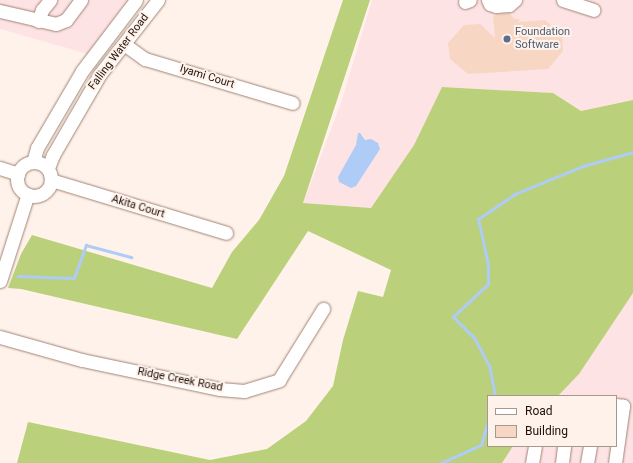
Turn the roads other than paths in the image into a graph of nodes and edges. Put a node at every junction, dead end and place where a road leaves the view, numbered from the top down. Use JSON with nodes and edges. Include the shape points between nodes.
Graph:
{"nodes":[{"id":1,"x":50,"y":0,"type":"edge"},
{"id":2,"x":81,"y":0,"type":"edge"},
{"id":3,"x":136,"y":0,"type":"edge"},
{"id":4,"x":158,"y":0,"type":"edge"},
{"id":5,"x":488,"y":0,"type":"edge"},
{"id":6,"x":515,"y":0,"type":"edge"},
{"id":7,"x":563,"y":0,"type":"edge"},
{"id":8,"x":593,"y":10,"type":"dead end"},
{"id":9,"x":0,"y":11,"type":"edge"},
{"id":10,"x":38,"y":21,"type":"junction"},
{"id":11,"x":124,"y":44,"type":"junction"},
{"id":12,"x":293,"y":103,"type":"dead end"},
{"id":13,"x":33,"y":162,"type":"junction"},
{"id":14,"x":0,"y":168,"type":"edge"},
{"id":15,"x":18,"y":174,"type":"junction"},
{"id":16,"x":49,"y":174,"type":"junction"},
{"id":17,"x":28,"y":194,"type":"junction"},
{"id":18,"x":226,"y":233,"type":"dead end"},
{"id":19,"x":0,"y":281,"type":"edge"},
{"id":20,"x":323,"y":309,"type":"dead end"},
{"id":21,"x":0,"y":337,"type":"edge"},
{"id":22,"x":617,"y":405,"type":"edge"},
{"id":23,"x":535,"y":447,"type":"edge"},
{"id":24,"x":564,"y":447,"type":"edge"},
{"id":25,"x":590,"y":447,"type":"edge"},
{"id":26,"x":532,"y":463,"type":"edge"},
{"id":27,"x":562,"y":463,"type":"edge"},
{"id":28,"x":587,"y":463,"type":"edge"},
{"id":29,"x":615,"y":463,"type":"edge"}],
"edges":[{"from":1,"to":10,"type":"street"},
{"from":2,"to":10,"type":"street","via":[[61,23]]},
{"from":3,"to":13,"type":"street","name":"Falling Water Road","via":[[82,71],[37,148]]},
{"from":4,"to":11,"type":"street","name":"Falling Water Road"},
{"from":5,"to":6,"type":"street","via":[[496,6],[509,5]]},
{"from":7,"to":8,"type":"street"},
{"from":9,"to":10,"type":"street"},
{"from":11,"to":12,"type":"street","name":"Iyami Court","via":[[145,59]]},
{"from":11,"to":16,"type":"street","name":"Falling Water Road","via":[[100,74],[57,148]]},
{"from":13,"to":15,"type":"street","via":[[23,166]]},
{"from":13,"to":16,"type":"street","via":[[44,165]]},
{"from":14,"to":15,"type":"street"},
{"from":15,"to":17,"type":"street","via":[[19,187]]},
{"from":16,"to":17,"type":"street","name":"Falling Water Road","via":[[48,189],[44,193]]},
{"from":16,"to":18,"type":"street","name":"Akita Court"},
{"from":17,"to":19,"type":"street"},
{"from":20,"to":21,"type":"street","name":"Ridge Creek Road","via":[[279,380],[244,391],[220,389],[82,360]]},
{"from":22,"to":29,"type":"street","via":[[623,406]]},
{"from":23,"to":26,"type":"street"},
{"from":24,"to":27,"type":"street"},
{"from":25,"to":28,"type":"street"}]}
